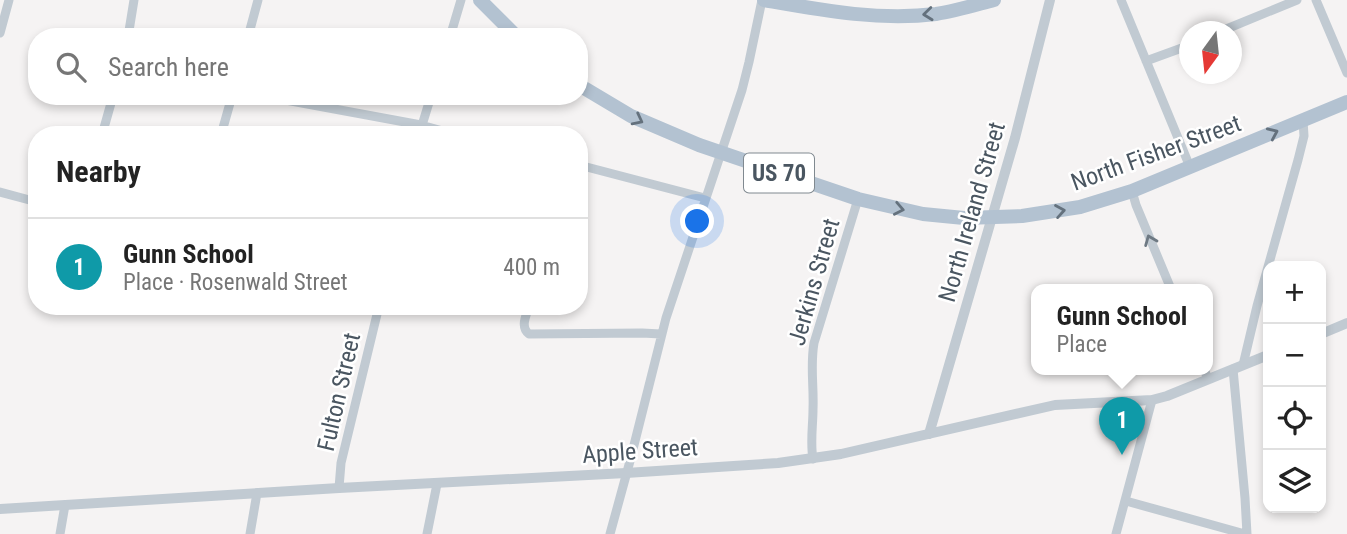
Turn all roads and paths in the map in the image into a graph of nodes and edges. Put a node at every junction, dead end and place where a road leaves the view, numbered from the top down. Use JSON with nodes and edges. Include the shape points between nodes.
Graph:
{"nodes":[{"id":1,"x":9,"y":0,"type":"edge"},
{"id":2,"x":134,"y":0,"type":"edge"},
{"id":3,"x":258,"y":0,"type":"edge"},
{"id":4,"x":461,"y":0,"type":"edge"},
{"id":5,"x":480,"y":0,"type":"edge"},
{"id":6,"x":763,"y":0,"type":"edge"},
{"id":7,"x":994,"y":0,"type":"edge"},
{"id":8,"x":1050,"y":0,"type":"edge"},
{"id":9,"x":1121,"y":0,"type":"edge"},
{"id":10,"x":1297,"y":0,"type":"edge"},
{"id":11,"x":1316,"y":0,"type":"edge"},
{"id":12,"x":1242,"y":23,"type":"edge"},
{"id":13,"x":129,"y":28,"type":"edge"},
{"id":14,"x":250,"y":28,"type":"edge"},
{"id":15,"x":453,"y":28,"type":"edge"},
{"id":16,"x":508,"y":28,"type":"edge"},
{"id":17,"x":0,"y":33,"type":"edge"},
{"id":18,"x":1179,"y":49,"type":"edge"},
{"id":19,"x":1146,"y":61,"type":"junction"},
{"id":20,"x":1347,"y":73,"type":"edge"},
{"id":21,"x":588,"y":90,"type":"edge"},
{"id":22,"x":1347,"y":102,"type":"edge"},
{"id":23,"x":110,"y":105,"type":"edge"},
{"id":24,"x":229,"y":105,"type":"edge"},
{"id":25,"x":305,"y":105,"type":"edge"},
{"id":26,"x":428,"y":105,"type":"edge"},
{"id":27,"x":1303,"y":120,"type":"junction"},
{"id":28,"x":105,"y":126,"type":"edge"},
{"id":29,"x":223,"y":126,"type":"edge"},
{"id":30,"x":402,"y":126,"type":"edge"},
{"id":31,"x":421,"y":126,"type":"edge"},
{"id":32,"x":720,"y":152,"type":"junction"},
{"id":33,"x":588,"y":167,"type":"edge"},
{"id":34,"x":1190,"y":167,"type":"junction"},
{"id":35,"x":1132,"y":191,"type":"junction"},
{"id":36,"x":0,"y":192,"type":"edge"},
{"id":37,"x":705,"y":198,"type":"junction"},
{"id":38,"x":858,"y":199,"type":"junction"},
{"id":39,"x":28,"y":200,"type":"edge"},
{"id":40,"x":992,"y":218,"type":"junction"},
{"id":41,"x":1169,"y":284,"type":"edge"},
{"id":42,"x":377,"y":315,"type":"edge"},
{"id":43,"x":527,"y":315,"type":"edge"},
{"id":44,"x":1347,"y":323,"type":"edge"},
{"id":45,"x":1326,"y":332,"type":"edge"},
{"id":46,"x":661,"y":334,"type":"junction"},
{"id":47,"x":1263,"y":357,"type":"edge"},
{"id":48,"x":1238,"y":367,"type":"junction"},
{"id":49,"x":1213,"y":372,"type":"edge"},
{"id":50,"x":1204,"y":375,"type":"edge"},
{"id":51,"x":1153,"y":400,"type":"junction"},
{"id":52,"x":929,"y":434,"type":"junction"},
{"id":53,"x":813,"y":459,"type":"junction"},
{"id":54,"x":626,"y":473,"type":"junction"},
{"id":55,"x":437,"y":484,"type":"junction"},
{"id":56,"x":339,"y":488,"type":"junction"},
{"id":57,"x":257,"y":493,"type":"junction"},
{"id":58,"x":1126,"y":501,"type":"junction"},
{"id":59,"x":65,"y":505,"type":"junction"},
{"id":60,"x":0,"y":509,"type":"edge"},
{"id":61,"x":60,"y":534,"type":"edge"},
{"id":62,"x":250,"y":534,"type":"edge"},
{"id":63,"x":427,"y":534,"type":"edge"},
{"id":64,"x":610,"y":534,"type":"edge"},
{"id":65,"x":1116,"y":534,"type":"edge"},
{"id":66,"x":1246,"y":534,"type":"edge"}],
"edges":[{"from":1,"to":17,"type":"street"},
{"from":2,"to":13,"type":"street"},
{"from":3,"to":14,"type":"street"},
{"from":4,"to":15,"type":"street"},
{"from":5,"to":16,"type":"main road"},
{"from":7,"to":6,"type":"main road","one_way":true,"via":[[939,13],[890,16]]},
{"from":6,"to":32,"type":"street","via":[[750,62]]},
{"from":8,"to":40,"type":"street","name":"North Ireland Street"},
{"from":9,"to":19,"type":"street"},
{"from":10,"to":12,"type":"street"},
{"from":11,"to":20,"type":"street"},
{"from":18,"to":19,"type":"street"},
{"from":19,"to":34,"type":"street"},
{"from":21,"to":32,"type":"main road","name":"North Fisher Street","number":"US 70","one_way":true,"via":[[648,124]]},
{"from":22,"to":27,"type":"main road","name":"North Fisher Street","number":"US 70"},
{"from":23,"to":28,"type":"street"},
{"from":24,"to":29,"type":"street"},
{"from":25,"to":30,"type":"street"},
{"from":26,"to":31,"type":"street"},
{"from":34,"to":27,"type":"main road","name":"North Fisher Street","number":"US 70","one_way":true},
{"from":27,"to":48,"type":"street","via":[[1298,160]]},
{"from":32,"to":37,"type":"street"},
{"from":32,"to":38,"type":"main road","name":"North Fisher Street","number":"US 70"},
{"from":33,"to":37,"type":"street"},
{"from":34,"to":35,"type":"main road","name":"North Fisher Street","number":"US 70"},
{"from":40,"to":35,"type":"main road","name":"North Fisher Street","number":"US 70","one_way":true,"via":[[1080,207]]},
{"from":41,"to":35,"type":"street","one_way":true},
{"from":36,"to":39,"type":"street"},
{"from":37,"to":46,"type":"street"},
{"from":38,"to":40,"type":"main road","name":"North Fisher Street","number":"US 70","one_way":true,"via":[[923,214]]},
{"from":38,"to":53,"type":"street","name":"Jerkins Street","via":[[814,343]]},
{"from":40,"to":52,"type":"street","name":"North Ireland Street"},
{"from":42,"to":56,"type":"street","name":"Fulton Street"},
{"from":43,"to":46,"type":"street","via":[[524,327],[529,334]]},
{"from":44,"to":45,"type":"street"},
{"from":46,"to":54,"type":"street"},
{"from":47,"to":48,"type":"street","name":"Apple Street"},
{"from":48,"to":49,"type":"street","name":"Apple Street"},
{"from":48,"to":66,"type":"street"},
{"from":50,"to":51,"type":"street","name":"Apple Street"},
{"from":51,"to":52,"type":"street","name":"Apple Street","via":[[1055,405]]},
{"from":51,"to":58,"type":"street"},
{"from":52,"to":53,"type":"street","name":"Apple Street"},
{"from":53,"to":54,"type":"street","name":"Apple Street"},
{"from":54,"to":55,"type":"street","name":"Apple Street"},
{"from":54,"to":64,"type":"street"},
{"from":55,"to":56,"type":"street","name":"Apple Street"},
{"from":55,"to":63,"type":"street"},
{"from":56,"to":57,"type":"street","name":"Apple Street"},
{"from":57,"to":59,"type":"street","name":"Apple Street"},
{"from":57,"to":62,"type":"street"},
{"from":58,"to":65,"type":"street"},
{"from":58,"to":66,"type":"street"},
{"from":59,"to":60,"type":"street","name":"Apple Street"},
{"from":59,"to":61,"type":"street"}]}
